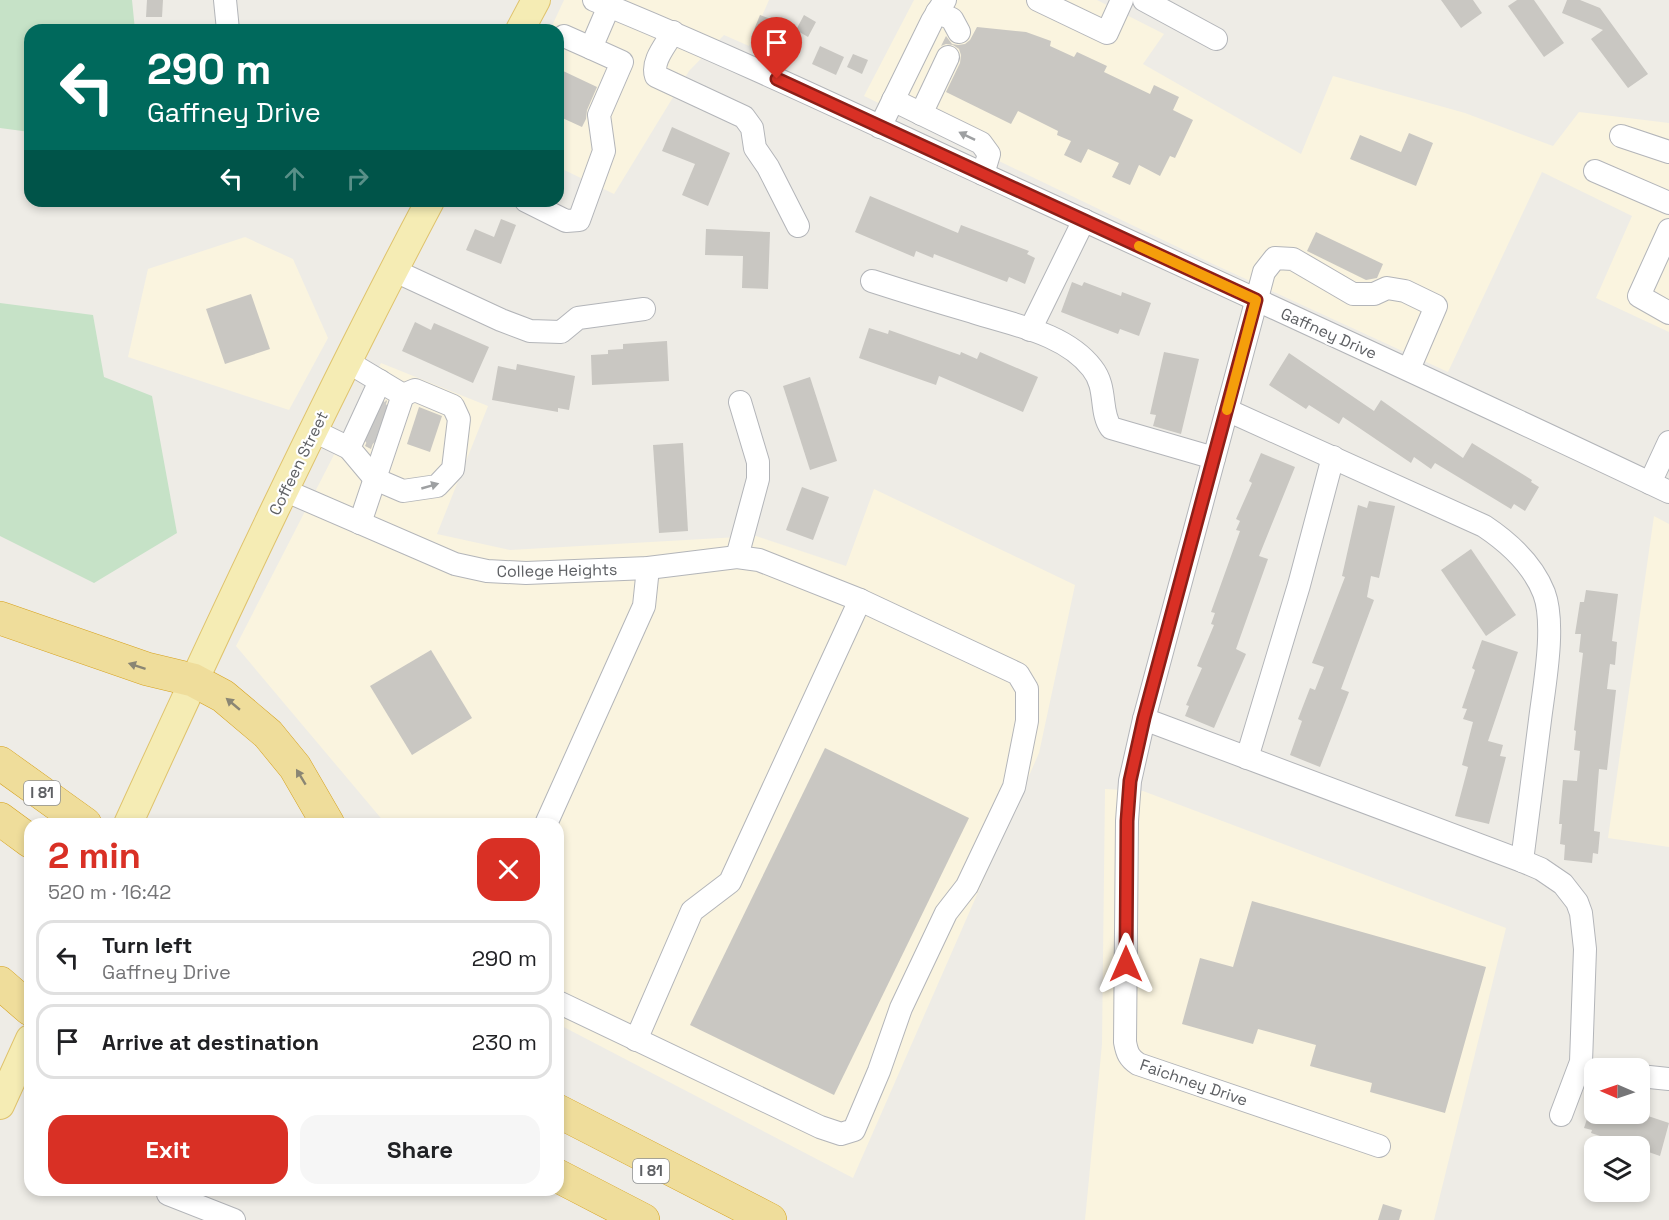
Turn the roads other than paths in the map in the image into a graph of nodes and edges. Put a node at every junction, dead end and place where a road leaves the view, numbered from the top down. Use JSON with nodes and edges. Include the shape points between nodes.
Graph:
{"nodes":[{"id":1,"x":225,"y":0,"type":"edge"},
{"id":2,"x":536,"y":0,"type":"edge"},
{"id":3,"x":1038,"y":0,"type":"edge"},
{"id":4,"x":1122,"y":0,"type":"edge"},
{"id":5,"x":1144,"y":0,"type":"edge"},
{"id":6,"x":602,"y":3,"type":"edge"},
{"id":7,"x":941,"y":6,"type":"edge"},
{"id":8,"x":227,"y":24,"type":"edge"},
{"id":9,"x":523,"y":24,"type":"edge"},
{"id":10,"x":673,"y":32,"type":"junction"},
{"id":11,"x":959,"y":32,"type":"dead end"},
{"id":12,"x":564,"y":36,"type":"dead end"},
{"id":13,"x":1216,"y":39,"type":"dead end"},
{"id":14,"x":591,"y":48,"type":"junction"},
{"id":15,"x":948,"y":57,"type":"dead end"},
{"id":16,"x":893,"y":100,"type":"junction"},
{"id":17,"x":921,"y":114,"type":"junction"},
{"id":18,"x":880,"y":127,"type":"junction"},
{"id":19,"x":1620,"y":136,"type":"dead end"},
{"id":20,"x":1669,"y":152,"type":"edge"},
{"id":21,"x":1595,"y":171,"type":"dead end"},
{"id":22,"x":983,"y":174,"type":"junction"},
{"id":23,"x":1669,"y":203,"type":"edge"},
{"id":24,"x":427,"y":207,"type":"edge"},
{"id":25,"x":538,"y":207,"type":"edge"},
{"id":26,"x":1084,"y":220,"type":"junction"},
{"id":27,"x":798,"y":226,"type":"dead end"},
{"id":28,"x":1669,"y":230,"type":"edge"},
{"id":29,"x":1663,"y":259,"type":"edge"},
{"id":30,"x":393,"y":270,"type":"junction"},
{"id":31,"x":872,"y":281,"type":"dead end"},
{"id":32,"x":1256,"y":300,"type":"junction"},
{"id":33,"x":645,"y":309,"type":"dead end"},
{"id":34,"x":1669,"y":313,"type":"edge"},
{"id":35,"x":1030,"y":330,"type":"junction"},
{"id":36,"x":348,"y":362,"type":"junction"},
{"id":37,"x":1409,"y":369,"type":"junction"},
{"id":38,"x":403,"y":395,"type":"junction"},
{"id":39,"x":740,"y":402,"type":"dead end"},
{"id":40,"x":1227,"y":410,"type":"junction"},
{"id":41,"x":377,"y":419,"type":"junction"},
{"id":42,"x":314,"y":431,"type":"junction"},
{"id":43,"x":1669,"y":442,"type":"edge"},
{"id":44,"x":349,"y":448,"type":"junction"},
{"id":45,"x":1332,"y":457,"type":"junction"},
{"id":46,"x":1214,"y":458,"type":"junction"},
{"id":47,"x":375,"y":479,"type":"junction"},
{"id":48,"x":1660,"y":487,"type":"edge"},
{"id":49,"x":284,"y":490,"type":"junction"},
{"id":50,"x":360,"y":523,"type":"junction"},
{"id":51,"x":737,"y":556,"type":"junction"},
{"id":52,"x":648,"y":568,"type":"junction"},
{"id":53,"x":860,"y":600,"type":"junction"},
{"id":54,"x":0,"y":618,"type":"edge"},
{"id":55,"x":193,"y":680,"type":"junction"},
{"id":56,"x":1144,"y":718,"type":"junction"},
{"id":57,"x":1247,"y":758,"type":"junction"},
{"id":58,"x":0,"y":763,"type":"edge"},
{"id":59,"x":77,"y":818,"type":"edge"},
{"id":60,"x":131,"y":818,"type":"edge"},
{"id":61,"x":325,"y":818,"type":"edge"},
{"id":62,"x":549,"y":818,"type":"edge"},
{"id":63,"x":0,"y":819,"type":"edge"},
{"id":64,"x":24,"y":837,"type":"edge"},
{"id":65,"x":1522,"y":861,"type":"junction"},
{"id":66,"x":0,"y":983,"type":"edge"},
{"id":67,"x":24,"y":1004,"type":"edge"},
{"id":68,"x":564,"y":1005,"type":"edge"},
{"id":69,"x":636,"y":1040,"type":"junction"},
{"id":70,"x":24,"y":1052,"type":"edge"},
{"id":71,"x":1584,"y":1066,"type":"edge"},
{"id":72,"x":1584,"y":1074,"type":"edge"},
{"id":73,"x":1650,"y":1077,"type":"edge"},
{"id":74,"x":1669,"y":1079,"type":"edge"},
{"id":75,"x":0,"y":1105,"type":"edge"},
{"id":76,"x":564,"y":1115,"type":"edge"},
{"id":77,"x":1561,"y":1115,"type":"dead end"},
{"id":78,"x":564,"y":1125,"type":"edge"},
{"id":79,"x":1379,"y":1146,"type":"dead end"},
{"id":80,"x":564,"y":1179,"type":"edge"},
{"id":81,"x":564,"y":1189,"type":"edge"},
{"id":82,"x":173,"y":1196,"type":"edge"},
{"id":83,"x":234,"y":1220,"type":"edge"},
{"id":84,"x":630,"y":1220,"type":"edge"},
{"id":85,"x":643,"y":1220,"type":"edge"},
{"id":86,"x":748,"y":1220,"type":"edge"}],
"edges":[{"from":1,"to":8,"type":"street"},
{"from":2,"to":9,"type":"main road"},
{"from":3,"to":4,"type":"street","via":[[1107,33]]},
{"from":5,"to":13,"type":"street"},
{"from":6,"to":10,"type":"street","name":"Gaffney Drive"},
{"from":6,"to":14,"type":"street"},
{"from":7,"to":11,"type":"street"},
{"from":7,"to":16,"type":"street"},
{"from":10,"to":18,"type":"street","name":"Gaffney Drive"},
{"from":10,"to":27,"type":"street","via":[[657,60],[656,76],[744,117],[752,128],[755,148]]},
{"from":12,"to":14,"type":"street"},
{"from":14,"to":25,"type":"street","via":[[622,62],[599,116],[604,151],[579,220],[566,221]]},
{"from":15,"to":17,"type":"street"},
{"from":16,"to":17,"type":"street"},
{"from":16,"to":18,"type":"street"},
{"from":22,"to":17,"type":"street","one_way":true,"via":[[989,154],[981,143]]},
{"from":18,"to":22,"type":"street","name":"Gaffney Drive"},
{"from":19,"to":20,"type":"street"},
{"from":21,"to":23,"type":"street"},
{"from":22,"to":26,"type":"street","name":"Gaffney Drive"},
{"from":24,"to":30,"type":"main road","name":"Coffeen Street"},
{"from":26,"to":32,"type":"street","name":"Gaffney Drive"},
{"from":26,"to":35,"type":"street"},
{"from":28,"to":29,"type":"street"},
{"from":29,"to":34,"type":"street","via":[[1639,296]]},
{"from":30,"to":33,"type":"street","via":[[530,331],[561,332],[578,318]]},
{"from":30,"to":36,"type":"main road","name":"Coffeen Street"},
{"from":31,"to":35,"type":"street"},
{"from":32,"to":37,"type":"street","name":"Gaffney Drive"},
{"from":32,"to":37,"type":"street","name":"Faichney Drive","via":[[1264,272],[1275,258],[1293,259],[1353,294],[1374,294],[1387,288],[1405,291],[1436,306]]},
{"from":32,"to":40,"type":"street","name":"Faichney Drive"},
{"from":35,"to":46,"type":"street","via":[[1076,351],[1093,368],[1103,387],[1111,428]]},
{"from":36,"to":41,"type":"street"},
{"from":36,"to":42,"type":"main road","name":"Coffeen Street"},
{"from":37,"to":48,"type":"street","name":"Gaffney Drive"},
{"from":38,"to":41,"type":"street"},
{"from":38,"to":41,"type":"street"},
{"from":47,"to":38,"type":"street","one_way":true,"via":[[403,491],[437,486],[453,469],[459,419],[453,406],[415,390]]},
{"from":39,"to":51,"type":"street","via":[[758,462],[758,479]]},
{"from":40,"to":45,"type":"street"},
{"from":40,"to":46,"type":"street","name":"Faichney Drive"},
{"from":41,"to":44,"type":"street"},
{"from":41,"to":47,"type":"street"},
{"from":42,"to":44,"type":"street"},
{"from":42,"to":49,"type":"main road","name":"Coffeen Street"},
{"from":43,"to":48,"type":"street"},
{"from":44,"to":47,"type":"street"},
{"from":45,"to":57,"type":"street","via":[[1299,585]]},
{"from":45,"to":65,"type":"street","via":[[1484,526],[1506,541],[1528,566],[1544,593],[1549,622],[1545,678]]},
{"from":46,"to":56,"type":"street","name":"Faichney Drive"},
{"from":47,"to":50,"type":"street"},
{"from":49,"to":50,"type":"street","name":"College Heights"},
{"from":49,"to":55,"type":"main road","name":"Coffeen Street"},
{"from":50,"to":52,"type":"street","name":"College Heights","via":[[455,564],[487,571]]},
{"from":51,"to":52,"type":"street","name":"College Heights"},
{"from":51,"to":53,"type":"street","via":[[759,560]]},
{"from":52,"to":62,"type":"street","via":[[644,606]]},
{"from":53,"to":69,"type":"street","via":[[730,882],[692,912]]},
{"from":53,"to":69,"type":"street","via":[[1018,674],[1027,689],[1027,721],[1014,787],[967,886],[946,913],[906,998],[854,1130],[841,1134],[820,1127]]},
{"from":55,"to":54,"type":"highway","one_way":true,"via":[[136,665]]},
{"from":55,"to":60,"type":"main road","name":"Coffeen Street"},
{"from":61,"to":55,"type":"highway","one_way":true,"via":[[295,767],[268,734],[223,696]]},
{"from":56,"to":57,"type":"street"},
{"from":56,"to":79,"type":"street","name":"Faichney Drive","via":[[1130,781],[1127,821],[1127,1053],[1138,1064]]},
{"from":57,"to":65,"type":"street"},
{"from":58,"to":59,"type":"highway","number":"I 81"},
{"from":63,"to":64,"type":"highway"},
{"from":65,"to":71,"type":"street","via":[[1563,885],[1581,913],[1585,949],[1581,1062]]},
{"from":66,"to":67,"type":"highway"},
{"from":68,"to":69,"type":"street"},
{"from":70,"to":75,"type":"main road"},
{"from":72,"to":77,"type":"street"},
{"from":73,"to":74,"type":"street"},
{"from":76,"to":86,"type":"highway"},
{"from":78,"to":86,"type":"highway","number":"I 81"},
{"from":80,"to":85,"type":"highway"},
{"from":81,"to":84,"type":"highway"},
{"from":82,"to":83,"type":"street"}]}
